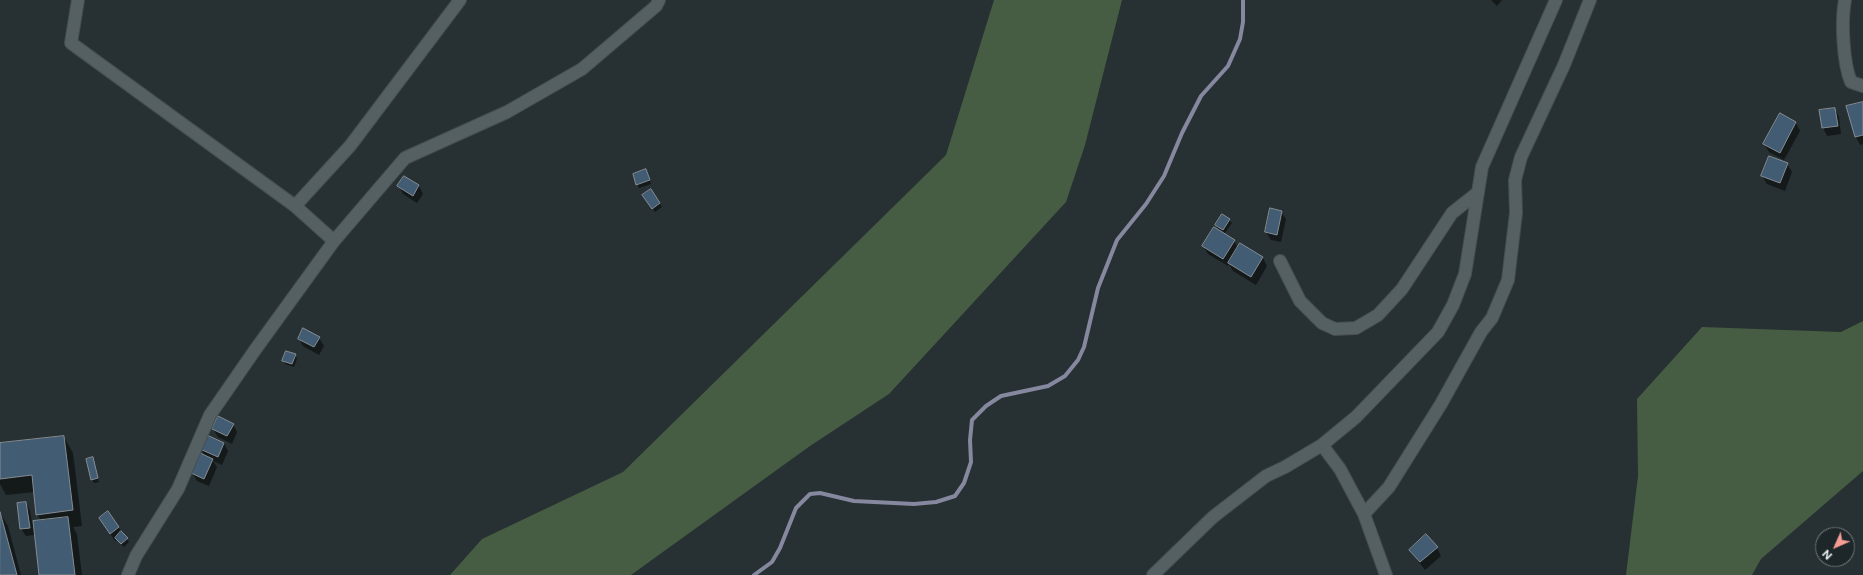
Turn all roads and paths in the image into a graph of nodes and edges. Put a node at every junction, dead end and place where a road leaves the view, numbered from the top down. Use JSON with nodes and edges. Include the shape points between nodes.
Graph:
{"nodes":[{"id":1,"x":78,"y":0,"type":"edge"},
{"id":2,"x":460,"y":0,"type":"edge"},
{"id":3,"x":659,"y":0,"type":"edge"},
{"id":4,"x":1556,"y":0,"type":"edge"},
{"id":5,"x":1590,"y":0,"type":"edge"},
{"id":6,"x":1845,"y":0,"type":"edge"},
{"id":7,"x":1863,"y":86,"type":"edge"},
{"id":8,"x":1476,"y":194,"type":"junction"},
{"id":9,"x":295,"y":206,"type":"junction"},
{"id":10,"x":334,"y":241,"type":"junction"},
{"id":11,"x":1280,"y":261,"type":"dead end"},
{"id":12,"x":1322,"y":445,"type":"junction"},
{"id":13,"x":1364,"y":514,"type":"junction"},
{"id":14,"x":128,"y":575,"type":"edge"},
{"id":15,"x":1153,"y":575,"type":"edge"},
{"id":16,"x":1386,"y":575,"type":"edge"}],
"edges":[{"from":1,"to":9,"type":"street","via":[[71,43]]},
{"from":2,"to":9,"type":"street","via":[[350,146]]},
{"from":3,"to":10,"type":"street","via":[[656,6],[582,69],[507,112],[405,158]]},
{"from":4,"to":8,"type":"street","via":[[1482,167]]},
{"from":5,"to":13,"type":"street","via":[[1564,65],[1521,157],[1515,180],[1516,213],[1508,280],[1492,318],[1481,332],[1442,404],[1390,487]]},
{"from":6,"to":7,"type":"street","via":[[1844,49],[1847,73],[1851,82]]},
{"from":8,"to":11,"type":"street","via":[[1452,213],[1402,289],[1378,315],[1356,328],[1335,329],[1322,323],[1300,301]]},
{"from":8,"to":12,"type":"street","via":[[1465,274],[1453,305],[1438,332],[1356,417]]},
{"from":9,"to":10,"type":"street"},
{"from":10,"to":14,"type":"street","via":[[210,415],[178,489],[136,556]]},
{"from":12,"to":13,"type":"street","via":[[1340,469]]},
{"from":12,"to":15,"type":"street","via":[[1266,476],[1213,518]]},
{"from":13,"to":16,"type":"street"}]}
